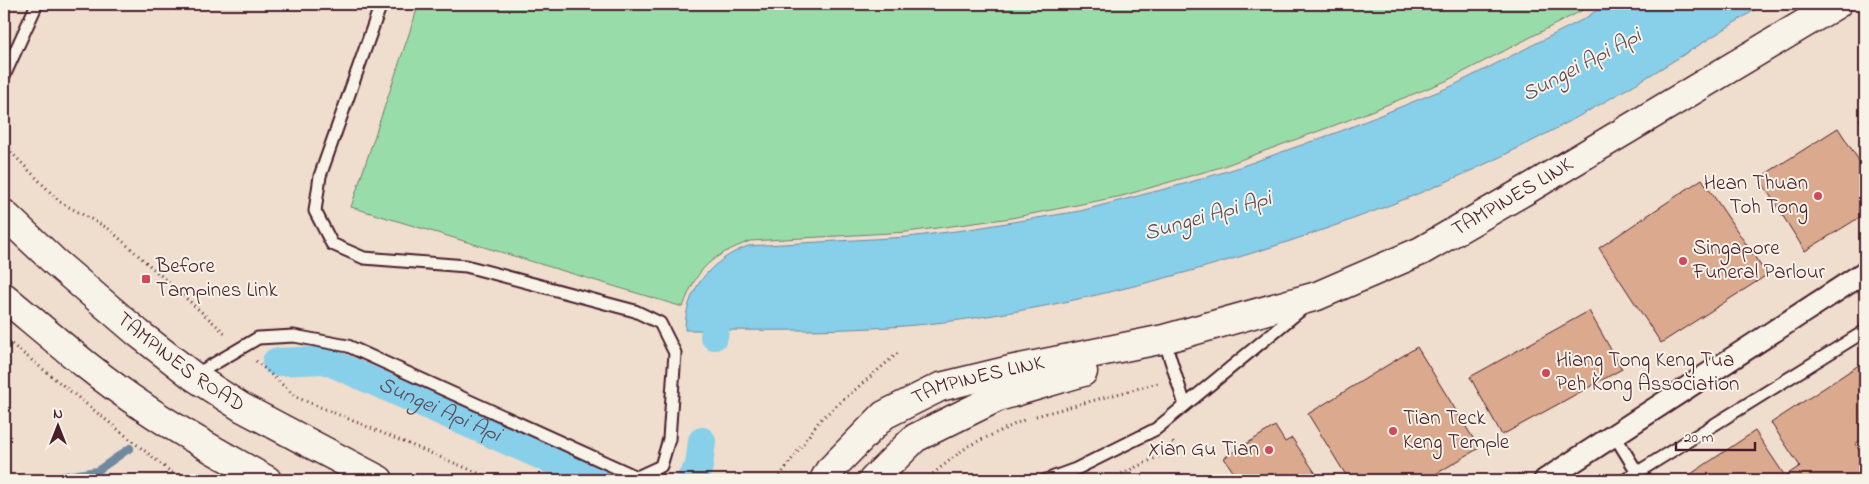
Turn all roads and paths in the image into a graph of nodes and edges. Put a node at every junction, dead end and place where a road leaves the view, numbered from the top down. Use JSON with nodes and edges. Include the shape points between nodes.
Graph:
{"nodes":[{"id":1,"x":37,"y":4,"type":"edge"},
{"id":2,"x":382,"y":4,"type":"edge"},
{"id":3,"x":1837,"y":4,"type":"edge"},
{"id":4,"x":4,"y":76,"type":"edge"},
{"id":5,"x":4,"y":214,"type":"edge"},
{"id":6,"x":1865,"y":272,"type":"edge"},
{"id":7,"x":1317,"y":296,"type":"junction"},
{"id":8,"x":4,"y":297,"type":"edge"},
{"id":9,"x":1865,"y":331,"type":"edge"},
{"id":10,"x":4,"y":338,"type":"edge"},
{"id":11,"x":1164,"y":340,"type":"junction"},
{"id":12,"x":899,"y":352,"type":"dead end"},
{"id":13,"x":193,"y":376,"type":"junction"},
{"id":14,"x":1176,"y":379,"type":"junction"},
{"id":15,"x":1185,"y":405,"type":"junction"},
{"id":16,"x":1166,"y":422,"type":"junction"},
{"id":17,"x":1615,"y":436,"type":"junction"},
{"id":18,"x":1637,"y":472,"type":"junction"},
{"id":19,"x":181,"y":480,"type":"edge"},
{"id":20,"x":267,"y":480,"type":"edge"},
{"id":21,"x":379,"y":480,"type":"edge"},
{"id":22,"x":776,"y":480,"type":"edge"},
{"id":23,"x":824,"y":480,"type":"edge"},
{"id":24,"x":873,"y":480,"type":"edge"},
{"id":25,"x":925,"y":480,"type":"edge"},
{"id":26,"x":1046,"y":480,"type":"edge"},
{"id":27,"x":1108,"y":480,"type":"edge"},
{"id":28,"x":1545,"y":480,"type":"edge"},
{"id":29,"x":1625,"y":480,"type":"edge"}],
"edges":[{"from":1,"to":4,"type":"lane"},
{"from":2,"to":13,"type":"lane","via":[[320,176],[316,211],[332,244],[364,258],[466,266],[635,311],[660,323],[676,352],[669,439],[661,466],[637,477],[348,346],[294,336],[258,338]]},
{"from":3,"to":7,"type":"street","name":"TAMPINES LINK","via":[[1421,251]]},
{"from":5,"to":13,"type":"street","name":"TAMPINES ROAD","via":[[108,307]]},
{"from":6,"to":17,"type":"street"},
{"from":7,"to":11,"type":"street","name":"TAMPINES LINK"},
{"from":7,"to":15,"type":"lane"},
{"from":8,"to":20,"type":"street","via":[[144,408]]},
{"from":9,"to":18,"type":"lane"},
{"from":10,"to":19,"type":"path"},
{"from":11,"to":14,"type":"lane"},
{"from":11,"to":23,"type":"street","name":"TAMPINES LINK","via":[[940,386],[884,415]]},
{"from":11,"to":24,"type":"street","name":"TAMPINES LINK","via":[[1083,372],[998,397],[915,438]]},
{"from":12,"to":22,"type":"path","via":[[820,420]]},
{"from":13,"to":21,"type":"street","name":"TAMPINES ROAD","via":[[240,408]]},
{"from":14,"to":15,"type":"lane"},
{"from":14,"to":25,"type":"path","via":[[1026,419],[968,446]]},
{"from":15,"to":16,"type":"lane"},
{"from":16,"to":26,"type":"lane","via":[[1076,469]]},
{"from":16,"to":27,"type":"path","via":[[1175,449]]},
{"from":17,"to":18,"type":"lane"},
{"from":17,"to":28,"type":"street"},
{"from":18,"to":29,"type":"lane"}]}
